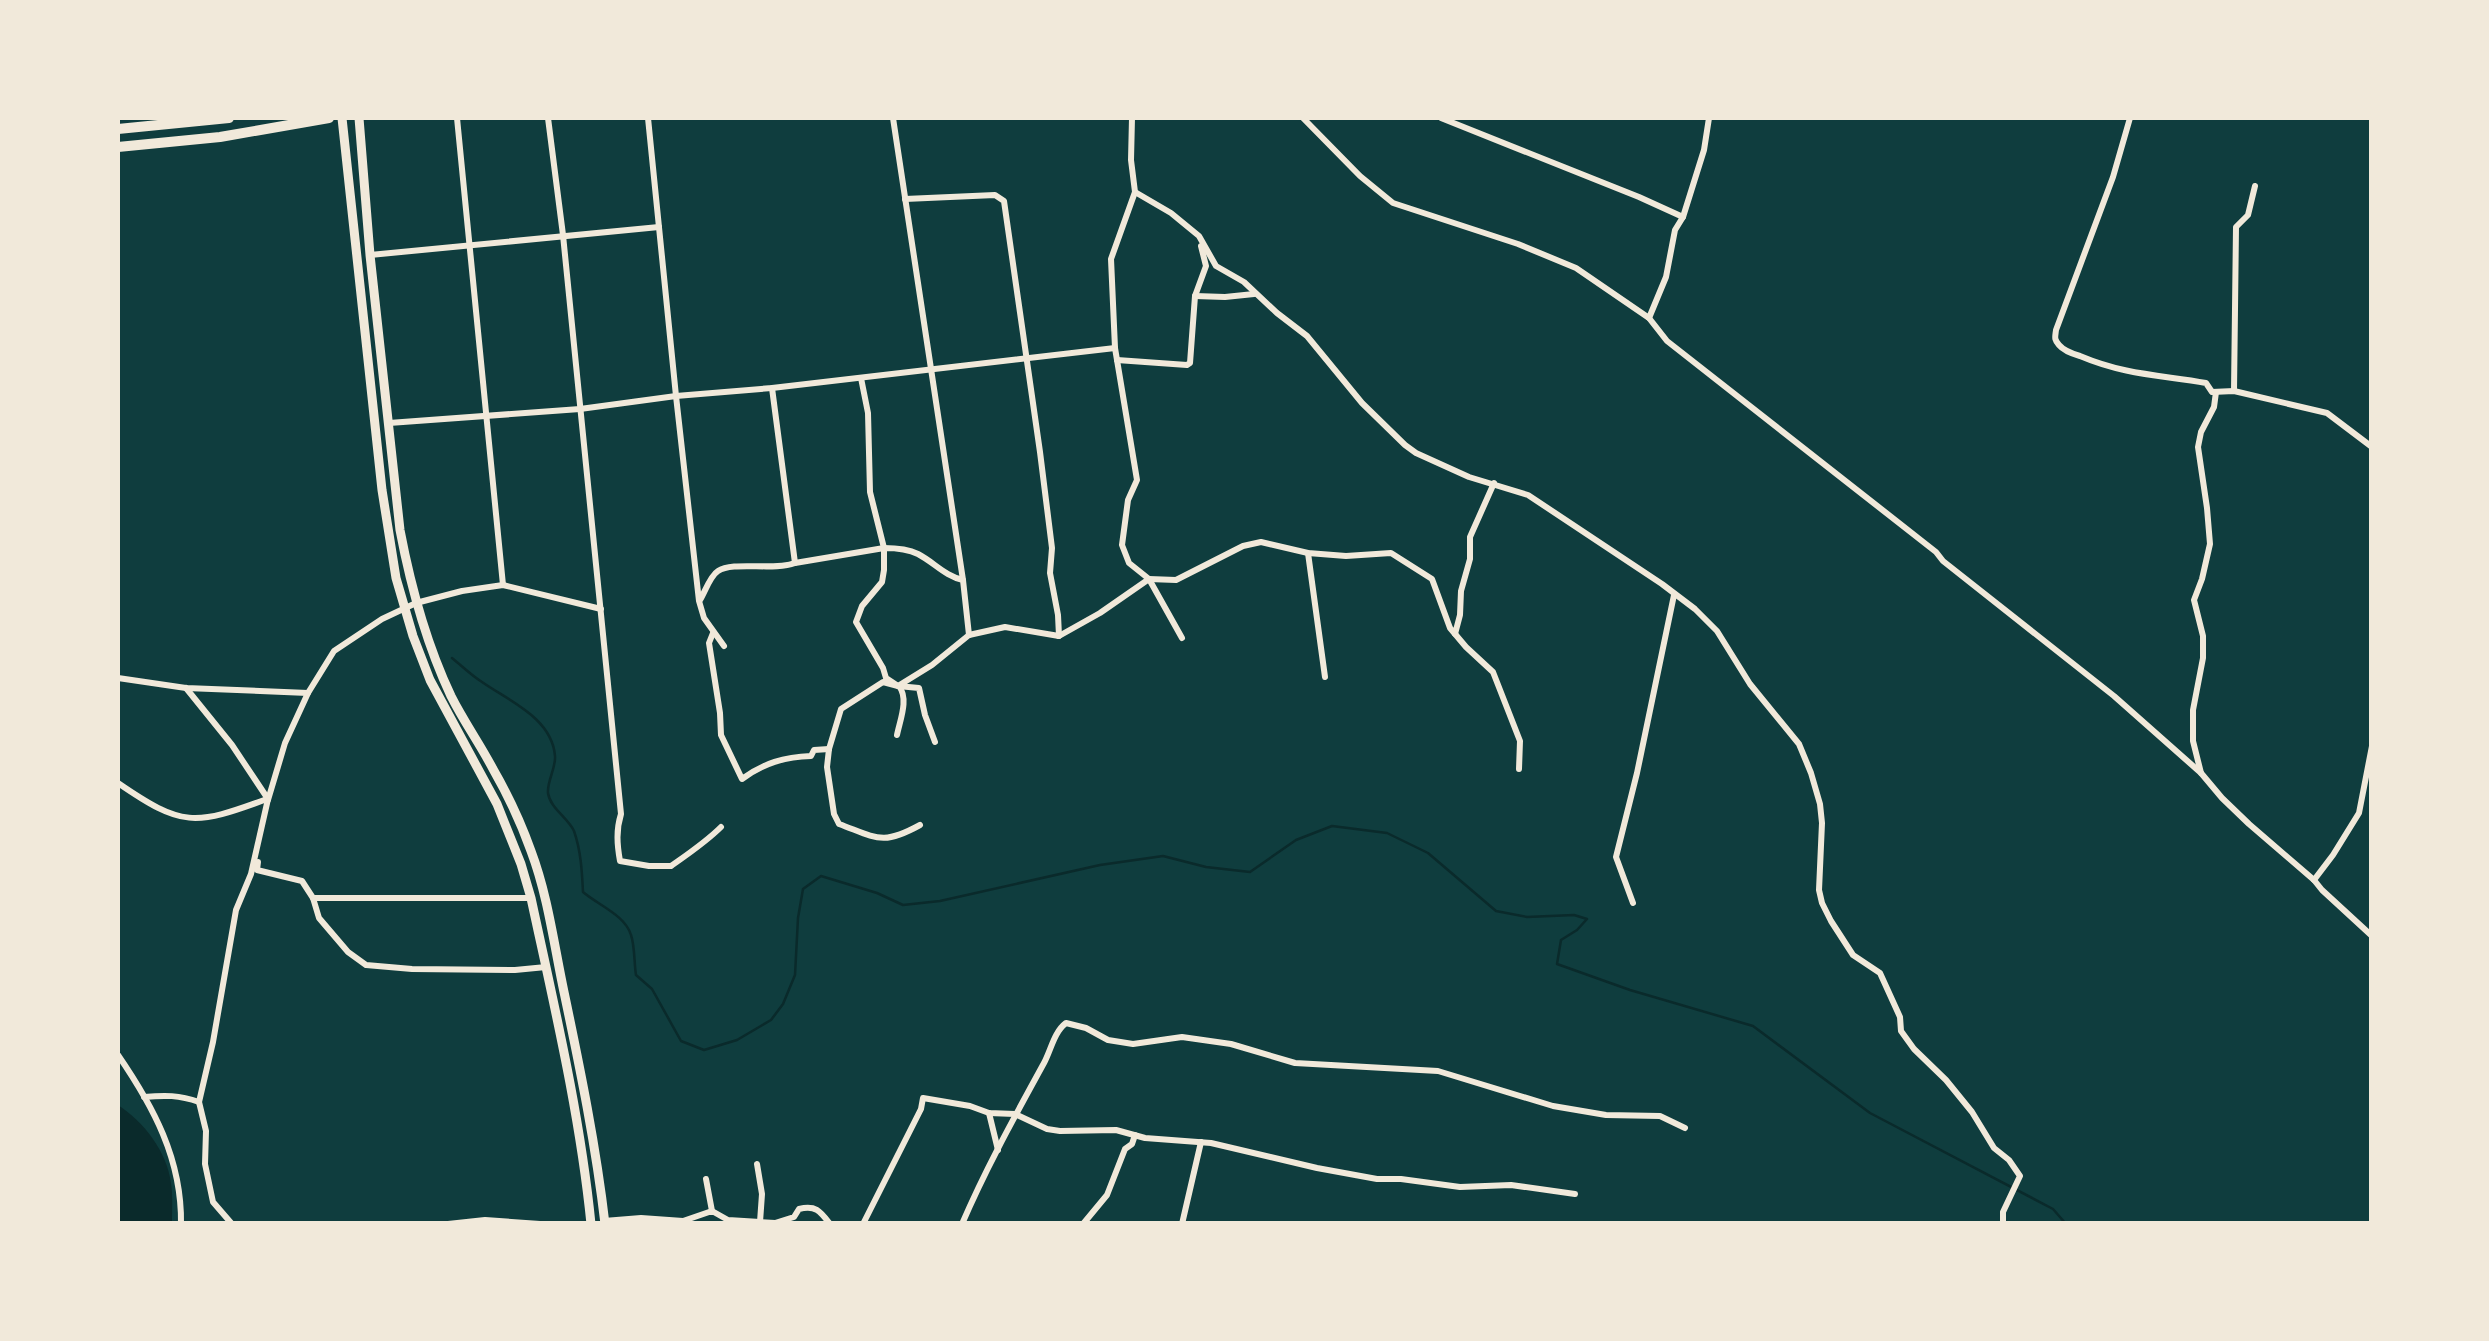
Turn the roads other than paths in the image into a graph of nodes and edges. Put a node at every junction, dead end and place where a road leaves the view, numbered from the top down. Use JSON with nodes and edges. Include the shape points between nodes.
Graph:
{"nodes":[{"id":1,"x":229,"y":118,"type":"edge"},
{"id":2,"x":329,"y":118,"type":"edge"},
{"id":3,"x":342,"y":118,"type":"edge"},
{"id":4,"x":360,"y":118,"type":"edge"},
{"id":5,"x":457,"y":118,"type":"edge"},
{"id":6,"x":548,"y":118,"type":"edge"},
{"id":7,"x":648,"y":118,"type":"edge"},
{"id":8,"x":893,"y":118,"type":"edge"},
{"id":9,"x":1132,"y":118,"type":"edge"},
{"id":10,"x":1303,"y":118,"type":"edge"},
{"id":11,"x":1441,"y":118,"type":"edge"},
{"id":12,"x":1709,"y":118,"type":"edge"},
{"id":13,"x":2130,"y":118,"type":"edge"},
{"id":14,"x":118,"y":129,"type":"edge"},
{"id":15,"x":118,"y":147,"type":"edge"},
{"id":16,"x":2255,"y":186,"type":"dead end"},
{"id":17,"x":1135,"y":192,"type":"junction"},
{"id":18,"x":905,"y":200,"type":"junction"},
{"id":19,"x":1682,"y":217,"type":"junction"},
{"id":20,"x":659,"y":227,"type":"junction"},
{"id":21,"x":563,"y":235,"type":"junction"},
{"id":22,"x":1199,"y":236,"type":"junction"},
{"id":23,"x":470,"y":244,"type":"junction"},
{"id":24,"x":370,"y":254,"type":"junction"},
{"id":25,"x":1256,"y":293,"type":"junction"},
{"id":26,"x":1196,"y":296,"type":"junction"},
{"id":27,"x":1649,"y":318,"type":"junction"},
{"id":28,"x":1114,"y":348,"type":"junction"},
{"id":29,"x":1026,"y":357,"type":"junction"},
{"id":30,"x":1117,"y":360,"type":"junction"},
{"id":31,"x":931,"y":370,"type":"junction"},
{"id":32,"x":861,"y":378,"type":"junction"},
{"id":33,"x":772,"y":388,"type":"junction"},
{"id":34,"x":2234,"y":391,"type":"junction"},
{"id":35,"x":2212,"y":392,"type":"junction"},
{"id":36,"x":676,"y":396,"type":"junction"},
{"id":37,"x":580,"y":409,"type":"junction"},
{"id":38,"x":485,"y":416,"type":"junction"},
{"id":39,"x":389,"y":423,"type":"junction"},
{"id":40,"x":2372,"y":448,"type":"edge"},
{"id":41,"x":1494,"y":483,"type":"junction"},
{"id":42,"x":884,"y":548,"type":"junction"},
{"id":43,"x":1308,"y":553,"type":"junction"},
{"id":44,"x":794,"y":563,"type":"junction"},
{"id":45,"x":1138,"y":571,"type":"junction"},
{"id":46,"x":963,"y":580,"type":"junction"},
{"id":47,"x":1148,"y":580,"type":"junction"},
{"id":48,"x":503,"y":586,"type":"junction"},
{"id":49,"x":1136,"y":588,"type":"junction"},
{"id":50,"x":1674,"y":595,"type":"junction"},
{"id":51,"x":699,"y":601,"type":"junction"},
{"id":52,"x":416,"y":603,"type":"junction"},
{"id":53,"x":404,"y":607,"type":"junction"},
{"id":54,"x":601,"y":608,"type":"junction"},
{"id":55,"x":713,"y":633,"type":"junction"},
{"id":56,"x":1455,"y":634,"type":"junction"},
{"id":57,"x":968,"y":635,"type":"junction"},
{"id":58,"x":1059,"y":636,"type":"junction"},
{"id":59,"x":1182,"y":638,"type":"dead end"},
{"id":60,"x":724,"y":646,"type":"dead end"},
{"id":61,"x":118,"y":678,"type":"edge"},
{"id":62,"x":1325,"y":678,"type":"dead end"},
{"id":63,"x":898,"y":686,"type":"junction"},
{"id":64,"x":186,"y":688,"type":"junction"},
{"id":65,"x":308,"y":694,"type":"junction"},
{"id":66,"x":897,"y":735,"type":"dead end"},
{"id":67,"x":935,"y":742,"type":"dead end"},
{"id":68,"x":2372,"y":746,"type":"edge"},
{"id":69,"x":830,"y":749,"type":"junction"},
{"id":70,"x":1519,"y":770,"type":"dead end"},
{"id":71,"x":2201,"y":773,"type":"junction"},
{"id":72,"x":118,"y":783,"type":"edge"},
{"id":73,"x":268,"y":799,"type":"junction"},
{"id":74,"x":920,"y":825,"type":"dead end"},
{"id":75,"x":721,"y":827,"type":"dead end"},
{"id":76,"x":2314,"y":880,"type":"junction"},
{"id":77,"x":313,"y":898,"type":"junction"},
{"id":78,"x":531,"y":898,"type":"junction"},
{"id":79,"x":1634,"y":903,"type":"dead end"},
{"id":80,"x":2372,"y":936,"type":"edge"},
{"id":81,"x":546,"y":967,"type":"junction"},
{"id":82,"x":118,"y":1055,"type":"edge"},
{"id":83,"x":144,"y":1097,"type":"junction"},
{"id":84,"x":199,"y":1102,"type":"junction"},
{"id":85,"x":989,"y":1113,"type":"junction"},
{"id":86,"x":1014,"y":1114,"type":"junction"},
{"id":87,"x":1685,"y":1128,"type":"dead end"},
{"id":88,"x":1135,"y":1135,"type":"junction"},
{"id":89,"x":1201,"y":1142,"type":"junction"},
{"id":90,"x":998,"y":1150,"type":"junction"},
{"id":91,"x":757,"y":1164,"type":"dead end"},
{"id":92,"x":706,"y":1179,"type":"dead end"},
{"id":93,"x":1576,"y":1194,"type":"dead end"},
{"id":94,"x":712,"y":1211,"type":"junction"},
{"id":95,"x":790,"y":1221,"type":"edge"},
{"id":96,"x":605,"y":1222,"type":"edge"},
{"id":97,"x":727,"y":1222,"type":"edge"},
{"id":98,"x":760,"y":1222,"type":"edge"},
{"id":99,"x":181,"y":1224,"type":"edge"},
{"id":100,"x":232,"y":1224,"type":"edge"},
{"id":101,"x":448,"y":1224,"type":"edge"},
{"id":102,"x":540,"y":1224,"type":"edge"},
{"id":103,"x":591,"y":1224,"type":"edge"},
{"id":104,"x":830,"y":1224,"type":"edge"},
{"id":105,"x":863,"y":1224,"type":"edge"},
{"id":106,"x":962,"y":1224,"type":"edge"},
{"id":107,"x":1083,"y":1224,"type":"edge"},
{"id":108,"x":1182,"y":1224,"type":"edge"},
{"id":109,"x":2003,"y":1224,"type":"edge"}],
"edges":[{"from":1,"to":14,"type":"highway"},
{"from":2,"to":15,"type":"highway"},
{"from":3,"to":53,"type":"main road","via":[[389,544]]},
{"from":4,"to":24,"type":"main road"},
{"from":5,"to":23,"type":"street"},
{"from":6,"to":21,"type":"street"},
{"from":7,"to":20,"type":"street"},
{"from":8,"to":18,"type":"street"},
{"from":9,"to":17,"type":"street"},
{"from":10,"to":27,"type":"street","via":[[1392,204],[1562,262]]},
{"from":11,"to":19,"type":"street"},
{"from":12,"to":19,"type":"street"},
{"from":13,"to":35,"type":"street","via":[[2055,340],[2098,364],[2206,383]]},
{"from":16,"to":34,"type":"street","via":[[2248,215],[2236,227]]},
{"from":17,"to":22,"type":"street"},
{"from":17,"to":28,"type":"street","via":[[1111,259]]},
{"from":18,"to":29,"type":"street","via":[[1003,199]]},
{"from":18,"to":31,"type":"street"},
{"from":19,"to":27,"type":"street"},
{"from":20,"to":21,"type":"street"},
{"from":20,"to":36,"type":"street"},
{"from":21,"to":23,"type":"street"},
{"from":21,"to":37,"type":"street"},
{"from":22,"to":25,"type":"street","via":[[1216,266]]},
{"from":22,"to":26,"type":"street","via":[[1206,266]]},
{"from":23,"to":24,"type":"street"},
{"from":23,"to":38,"type":"street"},
{"from":24,"to":39,"type":"main road"},
{"from":25,"to":26,"type":"street"},
{"from":25,"to":41,"type":"street","via":[[1307,336],[1404,445]]},
{"from":26,"to":30,"type":"street","via":[[1188,366]]},
{"from":27,"to":71,"type":"street","via":[[1667,341],[2031,628]]},
{"from":28,"to":29,"type":"street"},
{"from":28,"to":30,"type":"street"},
{"from":29,"to":31,"type":"street"},
{"from":29,"to":58,"type":"street"},
{"from":30,"to":45,"type":"street","via":[[1137,480],[1122,545]]},
{"from":31,"to":32,"type":"street"},
{"from":31,"to":46,"type":"street"},
{"from":32,"to":33,"type":"street"},
{"from":32,"to":42,"type":"street","via":[[870,492]]},
{"from":33,"to":36,"type":"street"},
{"from":33,"to":44,"type":"street"},
{"from":34,"to":35,"type":"street"},
{"from":34,"to":40,"type":"street","via":[[2328,413]]},
{"from":35,"to":71,"type":"street","via":[[2214,407],[2198,447],[2210,544],[2194,600],[2202,658],[2192,741]]},
{"from":36,"to":37,"type":"street"},
{"from":36,"to":51,"type":"street"},
{"from":37,"to":38,"type":"street"},
{"from":37,"to":54,"type":"street"},
{"from":38,"to":39,"type":"street"},
{"from":38,"to":48,"type":"street"},
{"from":39,"to":52,"type":"main road"},
{"from":41,"to":50,"type":"street","via":[[1528,495]]},
{"from":41,"to":56,"type":"street","via":[[1470,536]]},
{"from":42,"to":44,"type":"street"},
{"from":42,"to":46,"type":"street","via":[[917,553]]},
{"from":42,"to":63,"type":"street","via":[[882,582],[856,622],[886,678]]},
{"from":43,"to":47,"type":"street","via":[[1260,542],[1176,580]]},
{"from":43,"to":56,"type":"street","via":[[1391,553],[1404,560],[1432,579]]},
{"from":43,"to":62,"type":"street"},
{"from":44,"to":51,"type":"street","via":[[723,569]]},
{"from":45,"to":47,"type":"street"},
{"from":45,"to":49,"type":"street"},
{"from":46,"to":57,"type":"street"},
{"from":47,"to":49,"type":"street"},
{"from":47,"to":59,"type":"street"},
{"from":48,"to":52,"type":"street"},
{"from":48,"to":54,"type":"street"},
{"from":49,"to":58,"type":"street"},
{"from":50,"to":79,"type":"street","via":[[1616,857]]},
{"from":50,"to":109,"type":"street","via":[[1717,631],[1799,744],[1820,804],[1822,903],[1853,954],[1880,973],[1914,1049],[2020,1176]]},
{"from":51,"to":55,"type":"street"},
{"from":52,"to":53,"type":"street"},
{"from":52,"to":96,"type":"main road","via":[[452,698],[532,853]]},
{"from":53,"to":65,"type":"street","via":[[334,651]]},
{"from":53,"to":78,"type":"main road","via":[[430,680],[510,834]]},
{"from":54,"to":75,"type":"street","via":[[620,862],[671,866]]},
{"from":55,"to":60,"type":"street"},
{"from":55,"to":69,"type":"street","via":[[721,735],[742,779],[786,757]]},
{"from":56,"to":70,"type":"street","via":[[1493,672],[1520,740]]},
{"from":57,"to":58,"type":"street","via":[[1005,627]]},
{"from":57,"to":63,"type":"street"},
{"from":61,"to":64,"type":"street"},
{"from":63,"to":66,"type":"street","via":[[903,709]]},
{"from":63,"to":67,"type":"street","via":[[920,688]]},
{"from":63,"to":69,"type":"street","via":[[883,682],[841,709]]},
{"from":64,"to":65,"type":"street"},
{"from":64,"to":73,"type":"street"},
{"from":65,"to":73,"type":"street"},
{"from":68,"to":76,"type":"street","via":[[2359,813]]},
{"from":69,"to":74,"type":"street","via":[[839,824],[884,840]]},
{"from":71,"to":76,"type":"street"},
{"from":72,"to":73,"type":"street","via":[[182,817],[220,816]]},
{"from":73,"to":77,"type":"street","via":[[257,870],[302,880]]},
{"from":73,"to":84,"type":"street","via":[[236,910]]},
{"from":76,"to":80,"type":"street"},
{"from":77,"to":78,"type":"street"},
{"from":77,"to":81,"type":"street","via":[[318,918],[366,965]]},
{"from":78,"to":81,"type":"main road"},
{"from":81,"to":103,"type":"main road"},
{"from":82,"to":83,"type":"street"},
{"from":83,"to":84,"type":"street","via":[[168,1094]]},
{"from":83,"to":99,"type":"street","via":[[173,1158]]},
{"from":84,"to":100,"type":"street","via":[[213,1202]]},
{"from":85,"to":86,"type":"street"},
{"from":85,"to":90,"type":"street"},
{"from":85,"to":105,"type":"street","via":[[923,1098]]},
{"from":86,"to":87,"type":"street","via":[[1066,1023],[1133,1044],[1182,1036],[1295,1063],[1438,1072],[1554,1106],[1660,1116]]},
{"from":86,"to":88,"type":"street","via":[[1048,1129]]},
{"from":86,"to":90,"type":"street"},
{"from":88,"to":89,"type":"street"},
{"from":88,"to":107,"type":"street","via":[[1107,1196]]},
{"from":89,"to":93,"type":"street","via":[[1377,1179]]},
{"from":89,"to":108,"type":"street"},
{"from":90,"to":106,"type":"street"},
{"from":91,"to":98,"type":"street"},
{"from":92,"to":94,"type":"street"},
{"from":94,"to":96,"type":"street","via":[[683,1221]]},
{"from":94,"to":97,"type":"street"},
{"from":95,"to":98,"type":"street"},
{"from":95,"to":104,"type":"street","via":[[811,1206]]},
{"from":97,"to":98,"type":"street"},
{"from":101,"to":102,"type":"street"}]}
